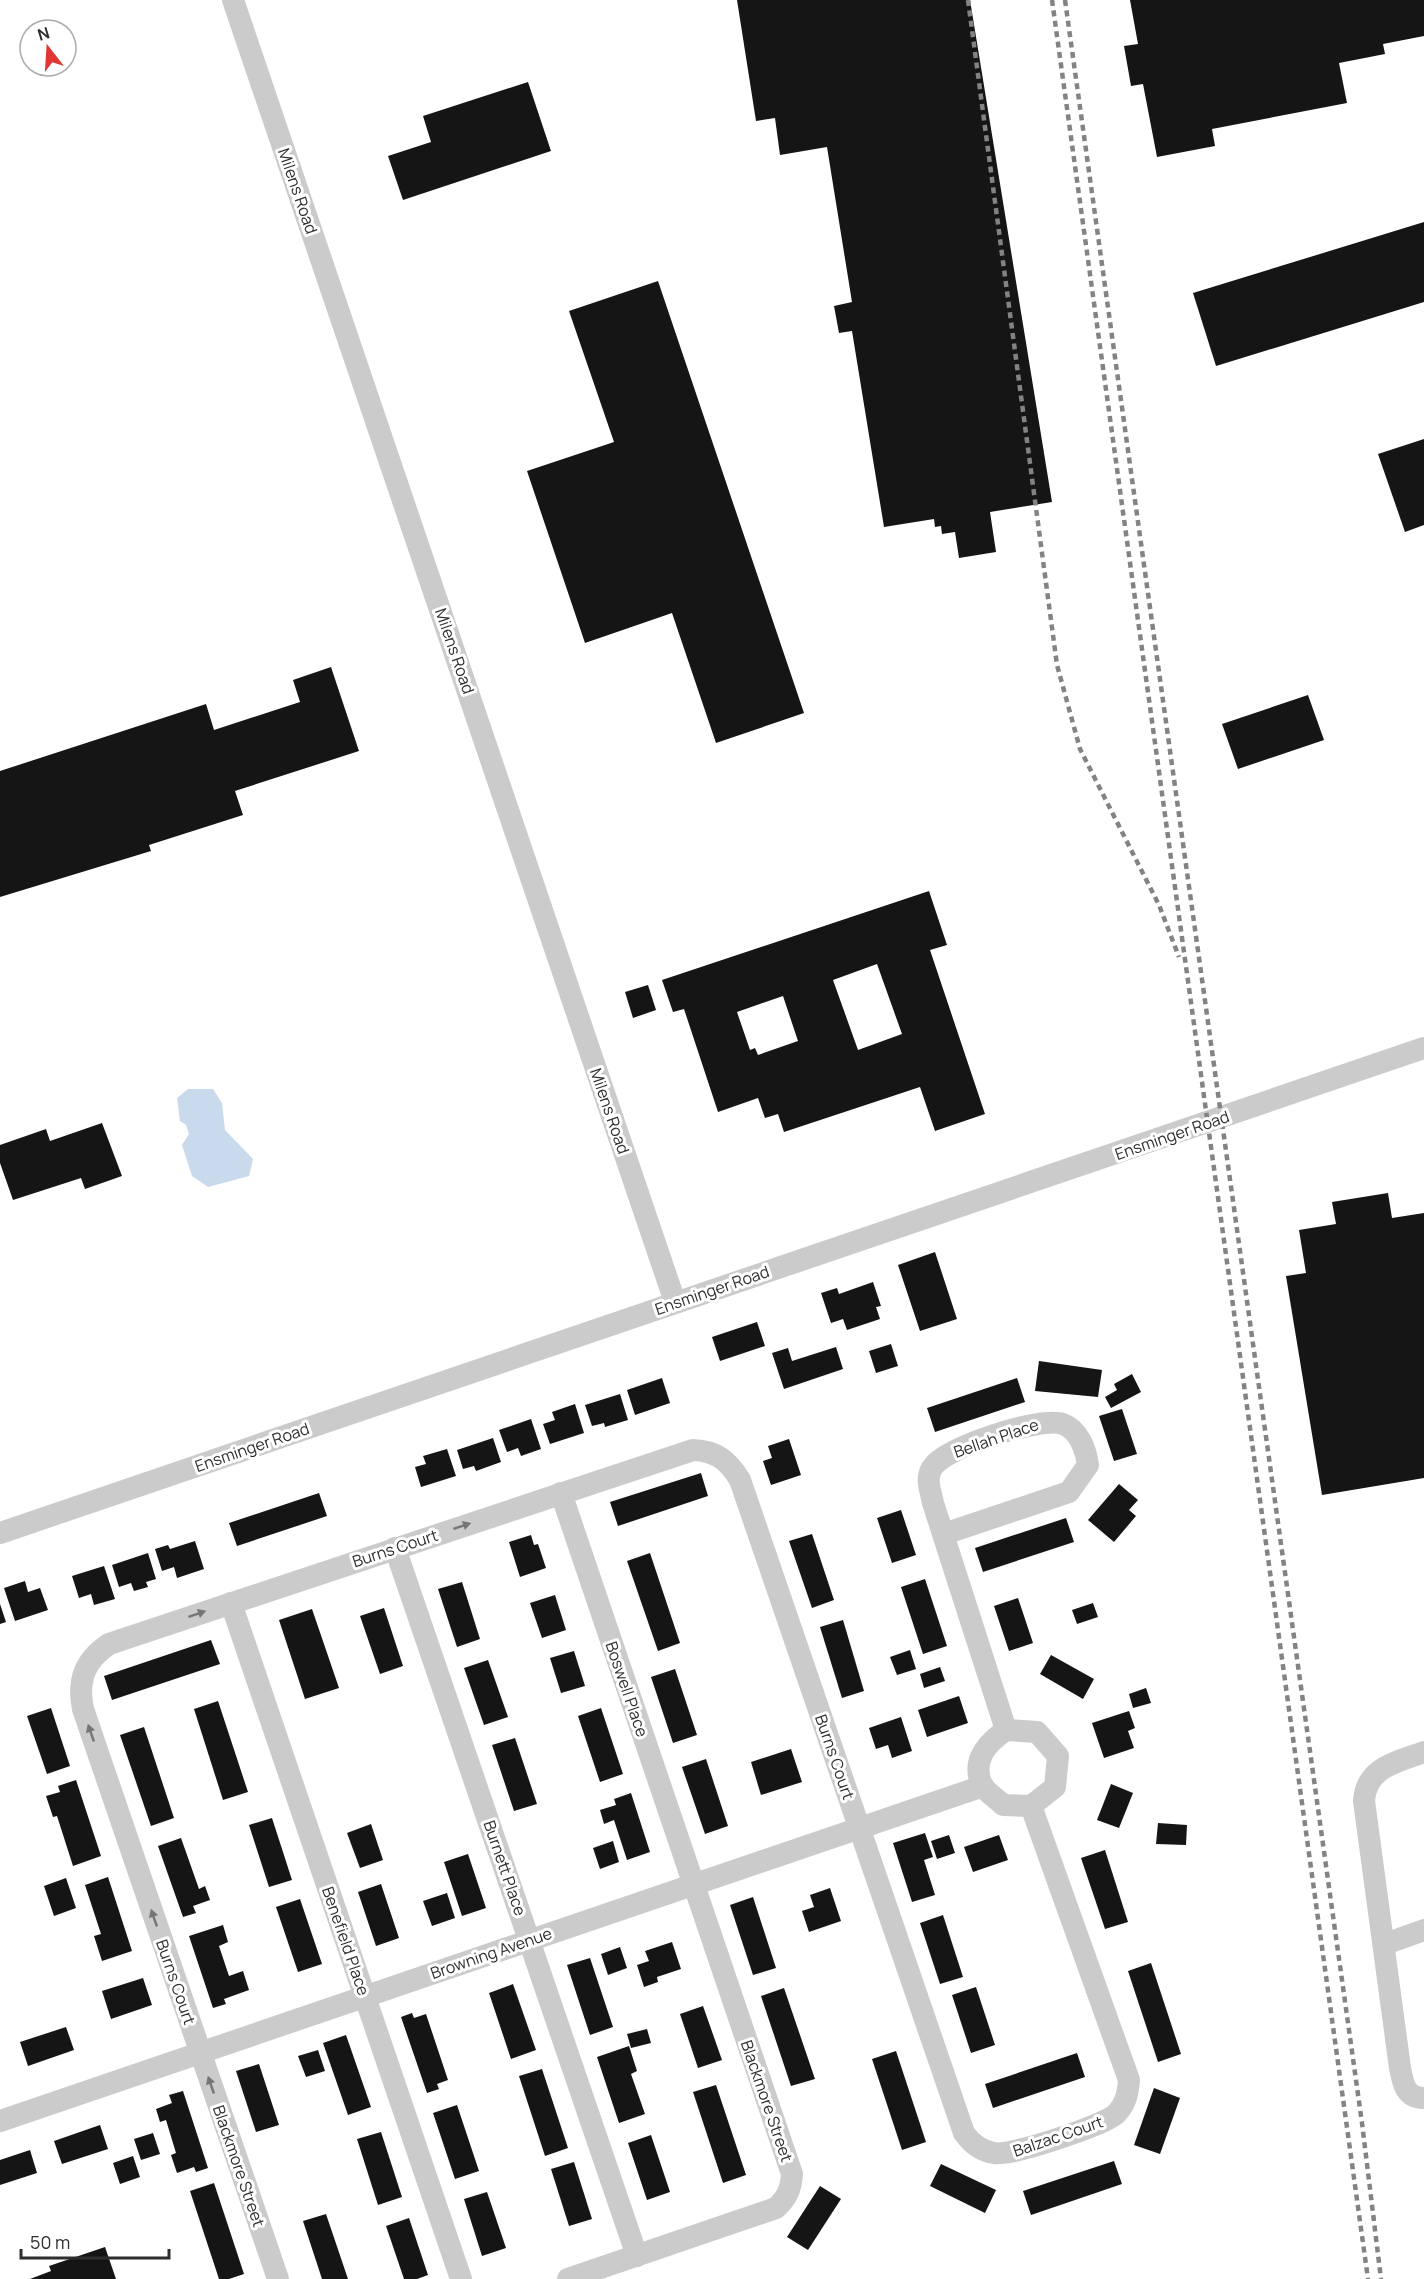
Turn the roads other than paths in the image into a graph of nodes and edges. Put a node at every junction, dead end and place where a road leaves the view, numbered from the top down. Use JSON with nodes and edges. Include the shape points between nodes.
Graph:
{"nodes":[{"id":1,"x":233,"y":0,"type":"edge"},
{"id":2,"x":1424,"y":1048,"type":"edge"},
{"id":3,"x":675,"y":1302,"type":"junction"},
{"id":4,"x":561,"y":1493,"type":"junction"},
{"id":5,"x":0,"y":1533,"type":"edge"},
{"id":6,"x":944,"y":1534,"type":"junction"},
{"id":7,"x":395,"y":1548,"type":"junction"},
{"id":8,"x":231,"y":1603,"type":"junction"},
{"id":9,"x":1006,"y":1730,"type":"junction"},
{"id":10,"x":1424,"y":1752,"type":"edge"},
{"id":11,"x":982,"y":1786,"type":"junction"},
{"id":12,"x":1030,"y":1806,"type":"junction"},
{"id":13,"x":859,"y":1827,"type":"junction"},
{"id":14,"x":694,"y":1884,"type":"junction"},
{"id":15,"x":1424,"y":1930,"type":"edge"},
{"id":16,"x":530,"y":1940,"type":"junction"},
{"id":17,"x":1385,"y":1944,"type":"junction"},
{"id":18,"x":365,"y":1996,"type":"junction"},
{"id":19,"x":200,"y":2052,"type":"junction"},
{"id":20,"x":1424,"y":2098,"type":"edge"},
{"id":21,"x":0,"y":2121,"type":"edge"},
{"id":22,"x":637,"y":2256,"type":"junction"},
{"id":23,"x":278,"y":2279,"type":"edge"},
{"id":24,"x":461,"y":2279,"type":"edge"},
{"id":25,"x":568,"y":2279,"type":"edge"}],
"edges":[{"from":1,"to":3,"type":"street","name":"Milens Road"},
{"from":2,"to":3,"type":"street","name":"Ensminger Road"},
{"from":3,"to":5,"type":"street","name":"Ensminger Road"},
{"from":7,"to":4,"type":"street","name":"Burns Court","one_way":true},
{"from":4,"to":13,"type":"street","name":"Burns Court","via":[[693,1450],[707,1451],[732,1466],[740,1479]]},
{"from":4,"to":14,"type":"street","name":"Boswell Place"},
{"from":6,"to":6,"type":"street","name":"Bellah Place","via":[[928,1479],[932,1467],[955,1449],[1047,1421],[1065,1424],[1077,1435],[1088,1465],[1069,1492]]},
{"from":6,"to":9,"type":"street","name":"Bellah Place"},
{"from":7,"to":8,"type":"street","name":"Burns Court"},
{"from":7,"to":16,"type":"street","name":"Burnett Place"},
{"from":8,"to":18,"type":"street","name":"Benefield Place"},
{"from":19,"to":8,"type":"street","name":"Burns Court","one_way":true,"via":[[83,1709],[81,1679],[87,1664],[109,1644]]},
{"from":9,"to":11,"type":"street","via":[[987,1742],[979,1764]]},
{"from":9,"to":12,"type":"street","via":[[1037,1732],[1058,1756],[1055,1787]]},
{"from":10,"to":17,"type":"street","via":[[1379,1769],[1370,1777],[1365,1792]]},
{"from":11,"to":12,"type":"street","via":[[1003,1805]]},
{"from":11,"to":13,"type":"street","name":"Browning Avenue"},
{"from":12,"to":13,"type":"street","name":"Balzac Court","via":[[1129,2080],[1124,2105],[1106,2120],[1007,2154],[979,2148],[963,2133]]},
{"from":13,"to":14,"type":"street","name":"Browning Avenue"},
{"from":14,"to":16,"type":"street","name":"Browning Avenue"},
{"from":14,"to":22,"type":"street","name":"Blackmore Street","via":[[792,2174],[791,2187],[776,2208]]},
{"from":15,"to":17,"type":"street"},
{"from":16,"to":18,"type":"street","name":"Browning Avenue"},
{"from":16,"to":22,"type":"street","name":"Burnett Place"},
{"from":17,"to":20,"type":"street","via":[[1404,2087],[1416,2098]]},
{"from":18,"to":19,"type":"street","name":"Browning Avenue"},
{"from":18,"to":24,"type":"street","name":"Benefield Place"},
{"from":19,"to":21,"type":"street","name":"Browning Avenue"},
{"from":23,"to":19,"type":"street","name":"Blackmore Street","one_way":true},
{"from":22,"to":25,"type":"street","name":"Blackmore Street"}]}
